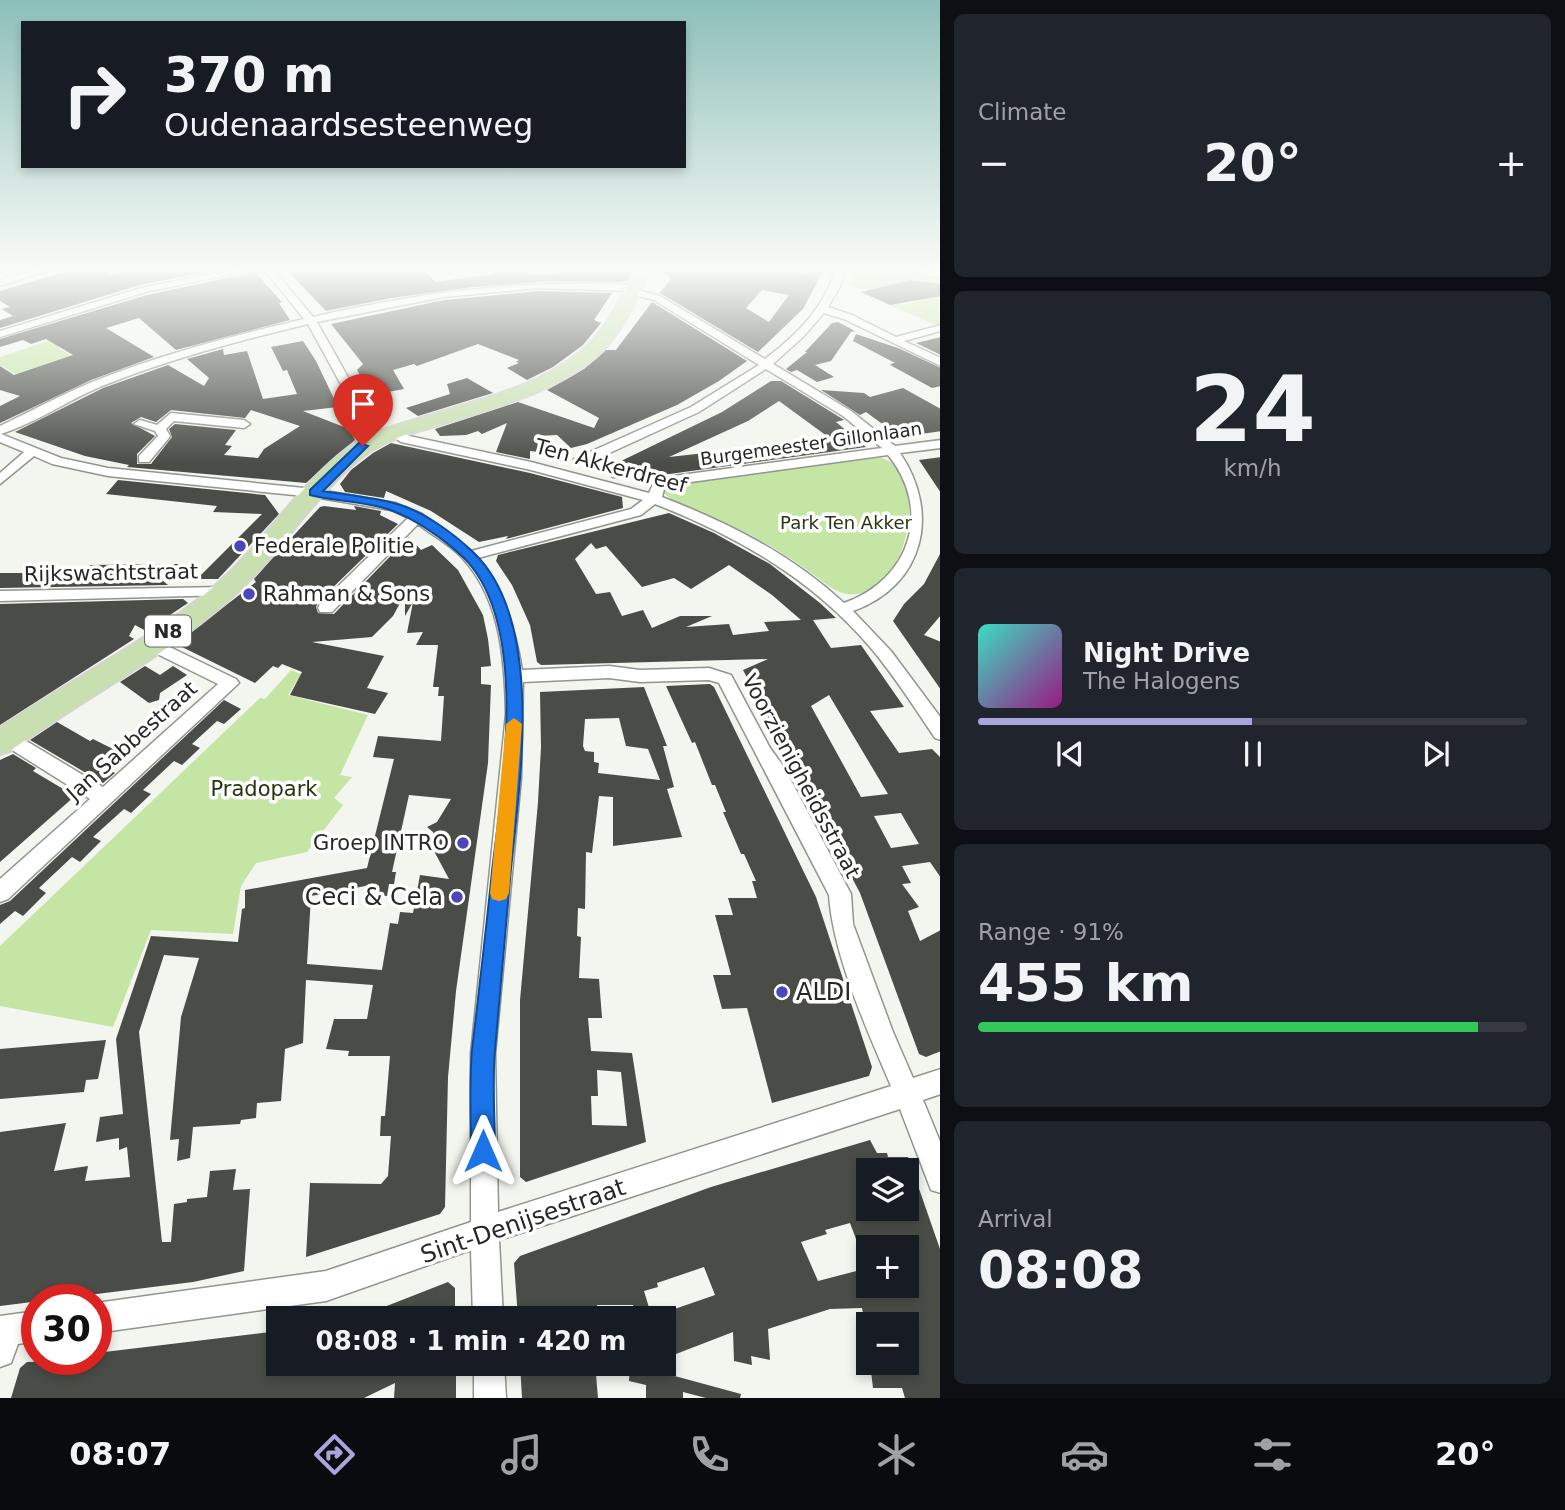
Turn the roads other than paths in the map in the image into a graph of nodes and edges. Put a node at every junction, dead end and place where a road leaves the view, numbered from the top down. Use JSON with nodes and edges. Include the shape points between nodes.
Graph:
{"nodes":[{"id":1,"x":258,"y":333,"type":"edge"},
{"id":2,"x":319,"y":333,"type":"edge"},
{"id":3,"x":605,"y":333,"type":"edge"},
{"id":4,"x":715,"y":333,"type":"edge"},
{"id":5,"x":799,"y":333,"type":"edge"},
{"id":6,"x":881,"y":333,"type":"edge"},
{"id":7,"x":920,"y":333,"type":"edge"},
{"id":8,"x":895,"y":340,"type":"junction"},
{"id":9,"x":940,"y":363,"type":"edge"},
{"id":10,"x":767,"y":365,"type":"junction"},
{"id":11,"x":140,"y":424,"type":"dead end"},
{"id":12,"x":244,"y":424,"type":"dead end"},
{"id":13,"x":160,"y":429,"type":"junction"},
{"id":14,"x":0,"y":431,"type":"edge"},
{"id":15,"x":386,"y":435,"type":"junction"},
{"id":16,"x":0,"y":438,"type":"edge"},
{"id":17,"x":940,"y":444,"type":"edge"},
{"id":18,"x":892,"y":451,"type":"junction"},
{"id":19,"x":32,"y":452,"type":"junction"},
{"id":20,"x":594,"y":456,"type":"junction"},
{"id":21,"x":579,"y":462,"type":"dead end"},
{"id":22,"x":136,"y":466,"type":"junction"},
{"id":23,"x":618,"y":474,"type":"dead end"},
{"id":24,"x":0,"y":480,"type":"edge"},
{"id":25,"x":314,"y":493,"type":"junction"},
{"id":26,"x":655,"y":497,"type":"junction"},
{"id":27,"x":416,"y":517,"type":"junction"},
{"id":28,"x":469,"y":556,"type":"junction"},
{"id":29,"x":223,"y":592,"type":"junction"},
{"id":30,"x":0,"y":596,"type":"edge"},
{"id":31,"x":326,"y":608,"type":"dead end"},
{"id":32,"x":843,"y":609,"type":"junction"},
{"id":33,"x":151,"y":644,"type":"junction"},
{"id":34,"x":514,"y":676,"type":"junction"},
{"id":35,"x":940,"y":733,"type":"edge"},
{"id":36,"x":3,"y":741,"type":"edge"},
{"id":37,"x":103,"y":797,"type":"junction"},
{"id":38,"x":0,"y":892,"type":"edge"},
{"id":39,"x":940,"y":1081,"type":"edge"},
{"id":40,"x":907,"y":1093,"type":"junction"},
{"id":41,"x":940,"y":1180,"type":"edge"},
{"id":42,"x":486,"y":1231,"type":"junction"},
{"id":43,"x":488,"y":1306,"type":"edge"},
{"id":44,"x":112,"y":1316,"type":"edge"},
{"id":45,"x":21,"y":1331,"type":"edge"},
{"id":46,"x":2,"y":1338,"type":"edge"},
{"id":47,"x":489,"y":1376,"type":"edge"},
{"id":48,"x":490,"y":1398,"type":"edge"}],
"edges":[{"from":1,"to":14,"type":"street","via":[[109,379]]},
{"from":2,"to":15,"type":"street"},
{"from":3,"to":15,"type":"main road","number":"N8","via":[[575,363],[523,389]]},
{"from":4,"to":10,"type":"street"},
{"from":5,"to":10,"type":"street"},
{"from":6,"to":8,"type":"street"},
{"from":7,"to":8,"type":"street"},
{"from":8,"to":9,"type":"street"},
{"from":10,"to":18,"type":"street","via":[[834,405]]},
{"from":10,"to":20,"type":"street","via":[[695,411]]},
{"from":11,"to":13,"type":"street"},
{"from":12,"to":13,"type":"street","via":[[172,417]]},
{"from":13,"to":22,"type":"street","via":[[164,436]]},
{"from":15,"to":25,"type":"main road","number":"N8","via":[[351,456]]},
{"from":15,"to":26,"type":"street","name":"Ten Akkerdreef"},
{"from":16,"to":19,"type":"street"},
{"from":17,"to":18,"type":"street","name":"Burgemeester Gillonlaan"},
{"from":18,"to":26,"type":"street","name":"Burgemeester Gillonlaan","via":[[673,480],[658,487]]},
{"from":18,"to":32,"type":"street","via":[[918,504],[920,521],[912,553],[884,589]]},
{"from":19,"to":22,"type":"street","via":[[89,468]]},
{"from":19,"to":24,"type":"street"},
{"from":20,"to":21,"type":"street"},
{"from":20,"to":23,"type":"street"},
{"from":22,"to":25,"type":"street"},
{"from":25,"to":27,"type":"street","via":[[369,500]]},
{"from":25,"to":29,"type":"main road","number":"N8"},
{"from":26,"to":28,"type":"street","name":"Burgemeester Gillonlaan","via":[[636,512]]},
{"from":26,"to":32,"type":"street","name":"Ten Akkerdreef","via":[[739,533],[796,568]]},
{"from":27,"to":28,"type":"street"},
{"from":27,"to":31,"type":"street"},
{"from":28,"to":34,"type":"street","via":[[502,612]]},
{"from":29,"to":30,"type":"street","name":"Rijkswachtstraat"},
{"from":29,"to":33,"type":"main road","number":"N8"},
{"from":32,"to":35,"type":"street","name":"Ten Akkerdreef","via":[[876,643]]},
{"from":33,"to":36,"type":"main road","number":"N8"},
{"from":33,"to":37,"type":"street","name":"Jan Sabbestraat","via":[[230,683]]},
{"from":34,"to":40,"type":"street","name":"Voorzienigheidsstraat","via":[[609,672],[709,674],[725,679],[839,894],[842,923]]},
{"from":34,"to":42,"type":"street","via":[[511,778],[483,1054]]},
{"from":36,"to":37,"type":"street"},
{"from":37,"to":38,"type":"street","name":"Jan Sabbestraat"},
{"from":39,"to":40,"type":"street","name":"Sint-Denijsestraat"},
{"from":40,"to":41,"type":"street"},
{"from":40,"to":42,"type":"street","name":"Sint-Denijsestraat"},
{"from":42,"to":43,"type":"street"},
{"from":42,"to":44,"type":"street","name":"Sint-Denijsestraat","via":[[326,1286]]},
{"from":45,"to":46,"type":"street"},
{"from":47,"to":48,"type":"street"}]}
